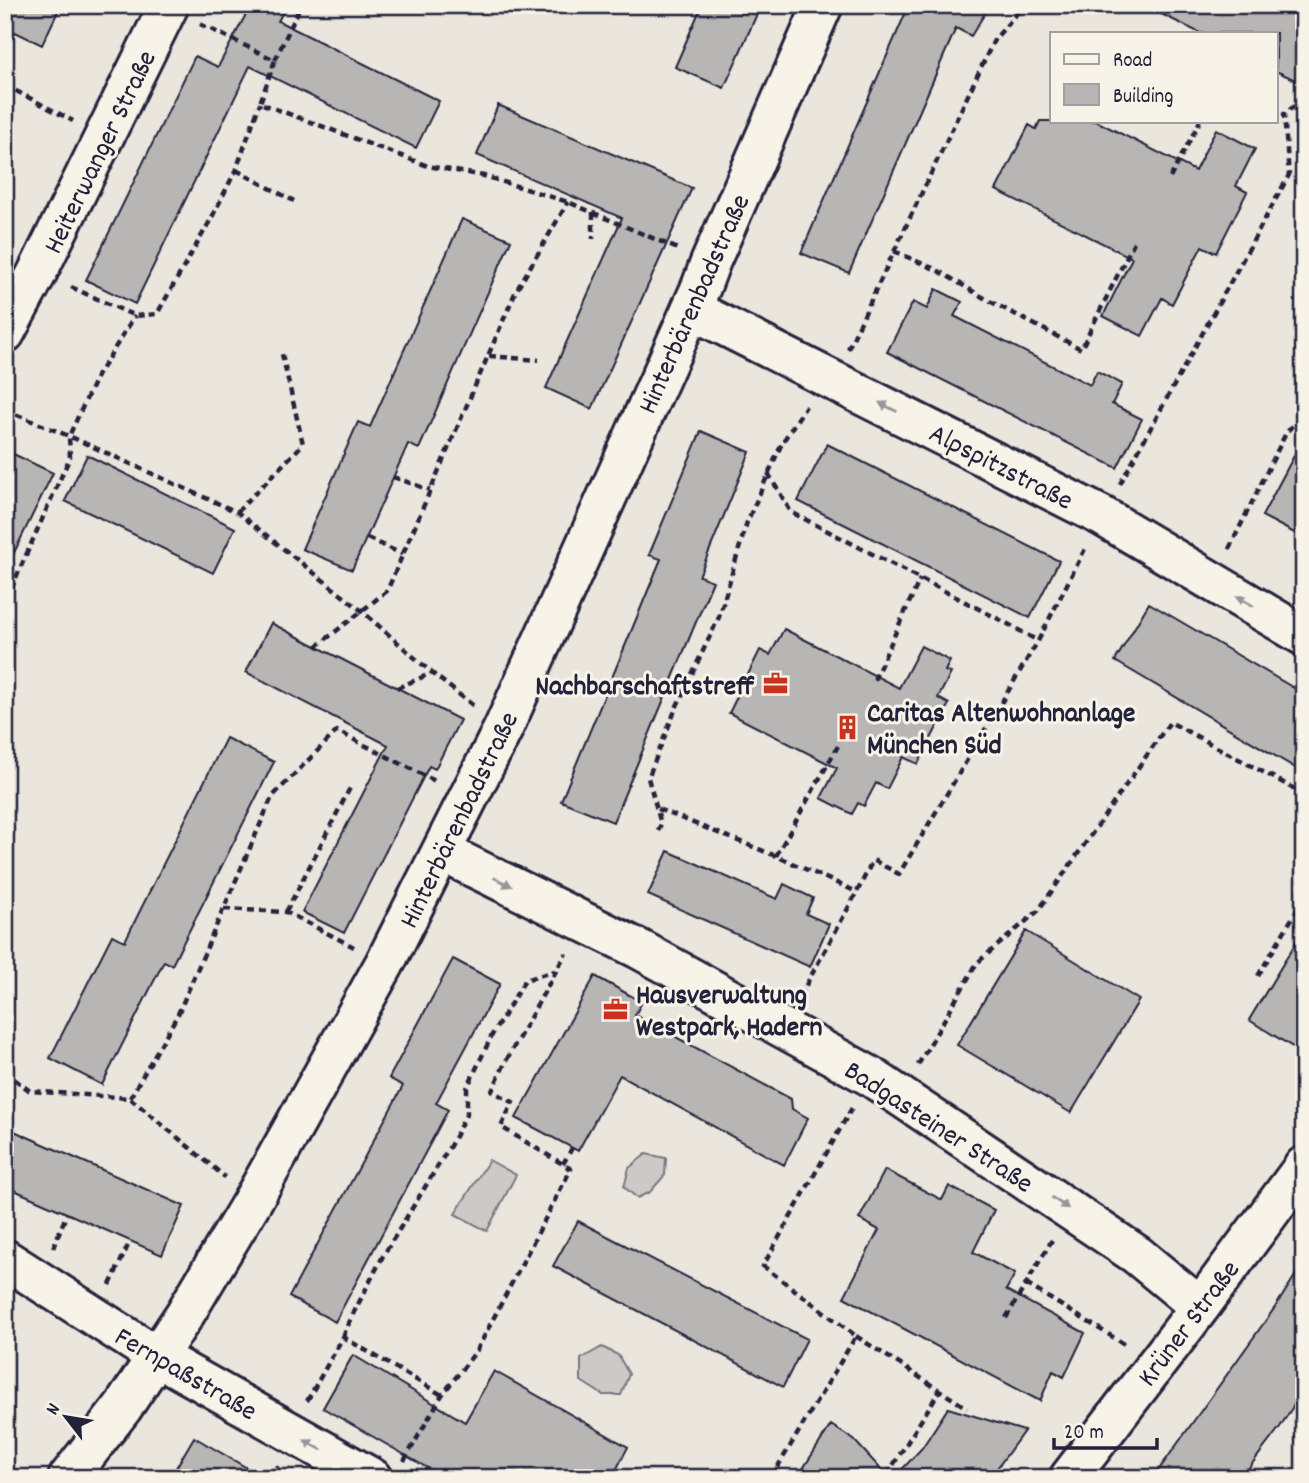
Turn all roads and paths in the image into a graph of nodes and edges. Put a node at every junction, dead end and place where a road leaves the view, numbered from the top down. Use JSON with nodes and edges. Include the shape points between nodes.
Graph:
{"nodes":[{"id":1,"x":301,"y":5,"type":"edge"},
{"id":2,"x":824,"y":5,"type":"edge"},
{"id":3,"x":1024,"y":5,"type":"edge"},
{"id":4,"x":169,"y":6,"type":"edge"},
{"id":5,"x":275,"y":60,"type":"junction"},
{"id":6,"x":5,"y":85,"type":"edge"},
{"id":7,"x":1304,"y":99,"type":"edge"},
{"id":8,"x":260,"y":103,"type":"junction"},
{"id":9,"x":1278,"y":110,"type":"edge"},
{"id":10,"x":1284,"y":114,"type":"junction"},
{"id":11,"x":1199,"y":122,"type":"edge"},
{"id":12,"x":105,"y":138,"type":"junction"},
{"id":13,"x":236,"y":170,"type":"junction"},
{"id":14,"x":1170,"y":178,"type":"dead end"},
{"id":15,"x":294,"y":201,"type":"dead end"},
{"id":16,"x":568,"y":202,"type":"junction"},
{"id":17,"x":593,"y":212,"type":"junction"},
{"id":18,"x":593,"y":239,"type":"dead end"},
{"id":19,"x":1134,"y":242,"type":"dead end"},
{"id":20,"x":894,"y":251,"type":"junction"},
{"id":21,"x":710,"y":262,"type":"junction"},
{"id":22,"x":37,"y":273,"type":"junction"},
{"id":23,"x":691,"y":309,"type":"junction"},
{"id":24,"x":135,"y":316,"type":"junction"},
{"id":25,"x":5,"y":333,"type":"edge"},
{"id":26,"x":281,"y":350,"type":"dead end"},
{"id":27,"x":489,"y":356,"type":"junction"},
{"id":28,"x":539,"y":360,"type":"dead end"},
{"id":29,"x":834,"y":379,"type":"junction"},
{"id":30,"x":5,"y":410,"type":"edge"},
{"id":31,"x":1304,"y":412,"type":"edge"},
{"id":32,"x":69,"y":436,"type":"junction"},
{"id":33,"x":768,"y":473,"type":"junction"},
{"id":34,"x":393,"y":477,"type":"dead end"},
{"id":35,"x":430,"y":490,"type":"junction"},
{"id":36,"x":237,"y":512,"type":"junction"},
{"id":37,"x":1102,"y":516,"type":"junction"},
{"id":38,"x":367,"y":538,"type":"dead end"},
{"id":39,"x":402,"y":554,"type":"junction"},
{"id":40,"x":920,"y":579,"type":"junction"},
{"id":41,"x":1213,"y":582,"type":"junction"},
{"id":42,"x":362,"y":611,"type":"junction"},
{"id":43,"x":5,"y":612,"type":"edge"},
{"id":44,"x":1304,"y":636,"type":"edge"},
{"id":45,"x":1038,"y":641,"type":"junction"},
{"id":46,"x":316,"y":646,"type":"dead end"},
{"id":47,"x":432,"y":673,"type":"junction"},
{"id":48,"x":874,"y":680,"type":"dead end"},
{"id":49,"x":397,"y":688,"type":"dead end"},
{"id":50,"x":503,"y":729,"type":"junction"},
{"id":51,"x":838,"y":746,"type":"dead end"},
{"id":52,"x":350,"y":788,"type":"dead end"},
{"id":53,"x":1304,"y":794,"type":"edge"},
{"id":54,"x":469,"y":798,"type":"junction"},
{"id":55,"x":657,"y":808,"type":"junction"},
{"id":56,"x":658,"y":831,"type":"dead end"},
{"id":57,"x":442,"y":852,"type":"junction"},
{"id":58,"x":776,"y":856,"type":"junction"},
{"id":59,"x":856,"y":892,"type":"junction"},
{"id":60,"x":1304,"y":898,"type":"edge"},
{"id":61,"x":224,"y":909,"type":"junction"},
{"id":62,"x":286,"y":912,"type":"junction"},
{"id":63,"x":583,"y":922,"type":"junction"},
{"id":64,"x":385,"y":963,"type":"junction"},
{"id":65,"x":556,"y":971,"type":"junction"},
{"id":66,"x":1258,"y":976,"type":"dead end"},
{"id":67,"x":783,"y":1028,"type":"junction"},
{"id":68,"x":5,"y":1072,"type":"edge"},
{"id":69,"x":885,"y":1086,"type":"junction"},
{"id":70,"x":130,"y":1098,"type":"junction"},
{"id":71,"x":572,"y":1148,"type":"dead end"},
{"id":72,"x":563,"y":1164,"type":"junction"},
{"id":73,"x":1304,"y":1166,"type":"edge"},
{"id":74,"x":253,"y":1200,"type":"junction"},
{"id":75,"x":1070,"y":1209,"type":"junction"},
{"id":76,"x":130,"y":1241,"type":"dead end"},
{"id":77,"x":5,"y":1259,"type":"edge"},
{"id":78,"x":1026,"y":1284,"type":"junction"},
{"id":79,"x":1200,"y":1307,"type":"junction"},
{"id":80,"x":95,"y":1318,"type":"junction"},
{"id":81,"x":1006,"y":1318,"type":"dead end"},
{"id":82,"x":856,"y":1336,"type":"junction"},
{"id":83,"x":343,"y":1337,"type":"junction"},
{"id":84,"x":156,"y":1356,"type":"junction"},
{"id":85,"x":1156,"y":1364,"type":"junction"},
{"id":86,"x":940,"y":1391,"type":"junction"},
{"id":87,"x":442,"y":1395,"type":"junction"},
{"id":88,"x":967,"y":1408,"type":"dead end"},
{"id":89,"x":290,"y":1432,"type":"junction"},
{"id":90,"x":387,"y":1472,"type":"edge"},
{"id":91,"x":887,"y":1475,"type":"dead end"},
{"id":92,"x":68,"y":1478,"type":"edge"},
{"id":93,"x":771,"y":1478,"type":"edge"},
{"id":94,"x":1069,"y":1478,"type":"edge"}],
"edges":[{"from":1,"to":5,"type":"path"},
{"from":2,"to":21,"type":"street","name":"Hinterbärenbadstraße"},
{"from":3,"to":20,"type":"path","via":[[994,40]]},
{"from":4,"to":5,"type":"path"},
{"from":4,"to":12,"type":"street","name":"Heiterwanger Straße"},
{"from":5,"to":8,"type":"path"},
{"from":6,"to":12,"type":"path"},
{"from":7,"to":10,"type":"path"},
{"from":8,"to":13,"type":"path"},
{"from":8,"to":16,"type":"path","via":[[428,166],[484,176]]},
{"from":9,"to":10,"type":"path"},
{"from":10,"to":37,"type":"path","via":[[1289,175]]},
{"from":11,"to":14,"type":"path"},
{"from":12,"to":22,"type":"street","name":"Heiterwanger Straße"},
{"from":13,"to":15,"type":"path"},
{"from":13,"to":24,"type":"path","via":[[157,314]]},
{"from":16,"to":17,"type":"path"},
{"from":16,"to":27,"type":"path","via":[[515,293]]},
{"from":17,"to":18,"type":"path"},
{"from":17,"to":21,"type":"path"},
{"from":19,"to":20,"type":"path","via":[[1081,349]]},
{"from":20,"to":29,"type":"path"},
{"from":21,"to":23,"type":"street","name":"Hinterbärenbadstraße"},
{"from":22,"to":24,"type":"path"},
{"from":22,"to":25,"type":"street","name":"Heiterwanger Straße"},
{"from":23,"to":29,"type":"street","name":"Alpspitzstraße"},
{"from":23,"to":50,"type":"street","name":"Hinterbärenbadstraße"},
{"from":24,"to":32,"type":"path","via":[[97,376]]},
{"from":26,"to":36,"type":"path","via":[[303,444]]},
{"from":27,"to":28,"type":"path"},
{"from":27,"to":35,"type":"path"},
{"from":29,"to":33,"type":"path","via":[[802,410]]},
{"from":37,"to":29,"type":"street","name":"Alpspitzstraße","one_way":true},
{"from":30,"to":32,"type":"path"},
{"from":31,"to":41,"type":"path","via":[[1286,433]]},
{"from":32,"to":36,"type":"path"},
{"from":32,"to":43,"type":"path","via":[[70,457]]},
{"from":33,"to":40,"type":"path","via":[[791,512]]},
{"from":33,"to":55,"type":"path","via":[[747,522],[719,617],[648,778]]},
{"from":34,"to":35,"type":"path"},
{"from":35,"to":39,"type":"path"},
{"from":36,"to":42,"type":"path"},
{"from":37,"to":41,"type":"street","name":"Alpspitzstraße"},
{"from":37,"to":45,"type":"path"},
{"from":38,"to":39,"type":"path"},
{"from":39,"to":42,"type":"path","via":[[387,591]]},
{"from":40,"to":45,"type":"path"},
{"from":40,"to":48,"type":"path"},
{"from":44,"to":41,"type":"street","name":"Alpspitzstraße","one_way":true},
{"from":42,"to":46,"type":"path"},
{"from":42,"to":47,"type":"path"},
{"from":45,"to":59,"type":"path","via":[[899,874],[873,860]]},
{"from":47,"to":49,"type":"path"},
{"from":47,"to":50,"type":"path"},
{"from":50,"to":54,"type":"street","name":"Hinterbärenbadstraße"},
{"from":51,"to":58,"type":"path"},
{"from":52,"to":62,"type":"path"},
{"from":53,"to":69,"type":"path","via":[[1170,722],[1038,911],[978,963]]},
{"from":54,"to":57,"type":"street","name":"Hinterbärenbadstraße"},
{"from":54,"to":61,"type":"path","via":[[337,731],[272,797]]},
{"from":55,"to":56,"type":"path","via":[[662,824]]},
{"from":55,"to":58,"type":"path"},
{"from":57,"to":63,"type":"street","name":"Badgasteiner Straße","one_way":true},
{"from":57,"to":64,"type":"street","name":"Hinterbärenbadstraße"},
{"from":58,"to":59,"type":"path"},
{"from":59,"to":67,"type":"path"},
{"from":60,"to":66,"type":"path"},
{"from":61,"to":62,"type":"path"},
{"from":61,"to":70,"type":"path","via":[[178,1014]]},
{"from":62,"to":64,"type":"path"},
{"from":63,"to":65,"type":"path"},
{"from":63,"to":67,"type":"street","name":"Badgasteiner Straße"},
{"from":64,"to":74,"type":"street","name":"Hinterbärenbadstraße"},
{"from":65,"to":72,"type":"path","via":[[492,1091],[513,1102],[501,1127]]},
{"from":65,"to":83,"type":"path","via":[[525,980],[492,1035],[467,1088],[467,1113],[383,1256]]},
{"from":67,"to":69,"type":"street","name":"Badgasteiner Straße"},
{"from":68,"to":70,"type":"path","via":[[30,1091]]},
{"from":69,"to":75,"type":"street","name":"Badgasteiner Straße","one_way":true},
{"from":69,"to":82,"type":"path","via":[[763,1266]]},
{"from":70,"to":74,"type":"path"},
{"from":71,"to":72,"type":"path"},
{"from":72,"to":87,"type":"path","via":[[571,1169],[477,1350]]},
{"from":73,"to":79,"type":"street","name":"Krüner Straße"},
{"from":74,"to":84,"type":"street","name":"Hinterbärenbadstraße"},
{"from":75,"to":78,"type":"path"},
{"from":75,"to":79,"type":"street","name":"Badgasteiner Straße","via":[[1137,1255]]},
{"from":76,"to":80,"type":"path"},
{"from":77,"to":80,"type":"street","name":"Fernpaßstraße"},
{"from":78,"to":81,"type":"path"},
{"from":78,"to":85,"type":"path"},
{"from":79,"to":85,"type":"street","name":"Krüner Straße"},
{"from":80,"to":84,"type":"street","name":"Fernpaßstraße"},
{"from":82,"to":86,"type":"path"},
{"from":82,"to":93,"type":"path"},
{"from":83,"to":87,"type":"path"},
{"from":83,"to":89,"type":"path"},
{"from":84,"to":89,"type":"street","name":"Fernpaßstraße"},
{"from":84,"to":92,"type":"street","name":"Hinterbärenbadstraße"},
{"from":85,"to":94,"type":"street","name":"Krüner Straße"},
{"from":86,"to":88,"type":"path"},
{"from":86,"to":91,"type":"path"},
{"from":87,"to":90,"type":"path"},
{"from":90,"to":89,"type":"street","name":"Fernpaßstraße","one_way":true}]}
